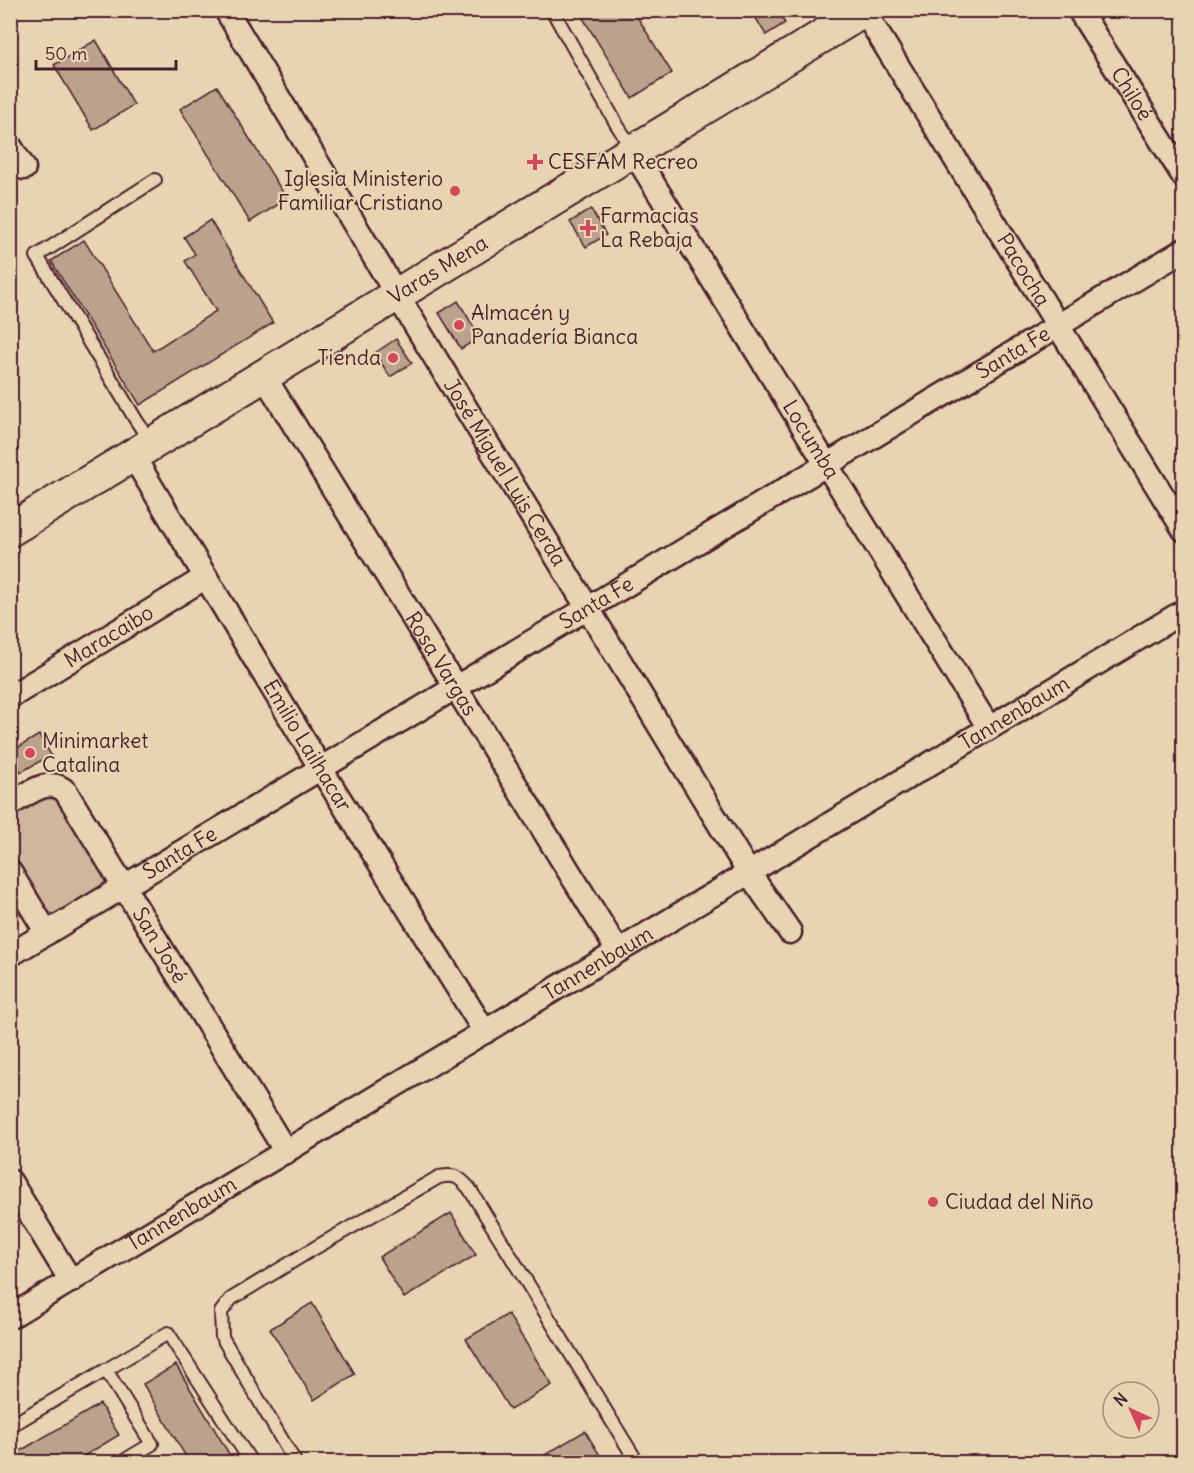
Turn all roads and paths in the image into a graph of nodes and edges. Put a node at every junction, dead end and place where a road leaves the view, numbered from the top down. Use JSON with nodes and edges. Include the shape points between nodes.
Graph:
{"nodes":[{"id":1,"x":225,"y":10,"type":"edge"},
{"id":2,"x":552,"y":10,"type":"edge"},
{"id":3,"x":1079,"y":10,"type":"edge"},
{"id":4,"x":864,"y":11,"type":"edge"},
{"id":5,"x":10,"y":146,"type":"edge"},
{"id":6,"x":633,"y":151,"type":"junction"},
{"id":7,"x":24,"y":168,"type":"dead end"},
{"id":8,"x":1184,"y":177,"type":"edge"},
{"id":9,"x":155,"y":180,"type":"dead end"},
{"id":10,"x":1184,"y":250,"type":"edge"},
{"id":11,"x":397,"y":296,"type":"junction"},
{"id":12,"x":1057,"y":327,"type":"junction"},
{"id":13,"x":264,"y":376,"type":"junction"},
{"id":14,"x":142,"y":450,"type":"junction"},
{"id":15,"x":827,"y":465,"type":"junction"},
{"id":16,"x":10,"y":530,"type":"edge"},
{"id":17,"x":1184,"y":530,"type":"edge"},
{"id":18,"x":207,"y":578,"type":"junction"},
{"id":19,"x":588,"y":609,"type":"junction"},
{"id":20,"x":1184,"y":611,"type":"edge"},
{"id":21,"x":455,"y":689,"type":"junction"},
{"id":22,"x":10,"y":697,"type":"edge"},
{"id":23,"x":989,"y":728,"type":"junction"},
{"id":24,"x":321,"y":770,"type":"junction"},
{"id":25,"x":10,"y":804,"type":"edge"},
{"id":26,"x":10,"y":872,"type":"edge"},
{"id":27,"x":749,"y":873,"type":"junction"},
{"id":28,"x":124,"y":887,"type":"junction"},
{"id":29,"x":790,"y":932,"type":"dead end"},
{"id":30,"x":47,"y":933,"type":"junction"},
{"id":31,"x":618,"y":951,"type":"junction"},
{"id":32,"x":10,"y":955,"type":"edge"},
{"id":33,"x":485,"y":1032,"type":"junction"},
{"id":34,"x":286,"y":1152,"type":"junction"},
{"id":35,"x":10,"y":1181,"type":"edge"},
{"id":36,"x":71,"y":1281,"type":"junction"},
{"id":37,"x":10,"y":1317,"type":"edge"},
{"id":38,"x":106,"y":1370,"type":"junction"},
{"id":39,"x":10,"y":1426,"type":"edge"},
{"id":40,"x":122,"y":1462,"type":"edge"},
{"id":41,"x":251,"y":1462,"type":"edge"},
{"id":42,"x":295,"y":1462,"type":"edge"},
{"id":43,"x":637,"y":1462,"type":"edge"}],
"edges":[{"from":1,"to":11,"type":"street","name":"José Miguel Luis Cerda"},
{"from":2,"to":6,"type":"lane"},
{"from":3,"to":8,"type":"street","name":"Chiloé"},
{"from":4,"to":6,"type":"street","name":"Varas Mena"},
{"from":4,"to":12,"type":"street","name":"Pacocha"},
{"from":5,"to":7,"type":"street"},
{"from":6,"to":11,"type":"street","name":"Varas Mena"},
{"from":6,"to":15,"type":"street","name":"Locumba"},
{"from":9,"to":14,"type":"lane","via":[[37,256],[136,420]]},
{"from":10,"to":12,"type":"street","name":"Santa Fe"},
{"from":11,"to":13,"type":"street","name":"Varas Mena"},
{"from":11,"to":19,"type":"street","name":"José Miguel Luis Cerda"},
{"from":12,"to":15,"type":"street","name":"Santa Fe"},
{"from":12,"to":17,"type":"street","name":"Pacocha"},
{"from":13,"to":14,"type":"street","name":"Varas Mena"},
{"from":13,"to":21,"type":"street","name":"Rosa Vargas"},
{"from":14,"to":16,"type":"street","name":"Varas Mena"},
{"from":14,"to":18,"type":"street","name":"Emilio Lailhacar"},
{"from":15,"to":19,"type":"street","name":"Santa Fe"},
{"from":15,"to":23,"type":"street","name":"Locumba"},
{"from":18,"to":22,"type":"street","name":"Maracaibo"},
{"from":18,"to":24,"type":"street","name":"Emilio Lailhacar"},
{"from":19,"to":21,"type":"street","name":"Santa Fe"},
{"from":19,"to":27,"type":"street","name":"José Miguel Luis Cerda"},
{"from":20,"to":23,"type":"street","name":"Tannenbaum"},
{"from":21,"to":24,"type":"street","name":"Santa Fe"},
{"from":21,"to":31,"type":"street","name":"Rosa Vargas"},
{"from":23,"to":27,"type":"street","name":"Tannenbaum"},
{"from":24,"to":28,"type":"street","name":"Santa Fe"},
{"from":24,"to":33,"type":"street","name":"Emilio Lailhacar"},
{"from":25,"to":28,"type":"street","name":"San José","via":[[46,785],[63,789]]},
{"from":26,"to":30,"type":"street"},
{"from":27,"to":29,"type":"street","name":"José Miguel Luis Cerda"},
{"from":27,"to":31,"type":"street","name":"Tannenbaum"},
{"from":28,"to":30,"type":"street","name":"Santa Fe"},
{"from":28,"to":34,"type":"street","name":"San José"},
{"from":30,"to":32,"type":"street","name":"Santa Fe"},
{"from":31,"to":33,"type":"street","name":"Tannenbaum"},
{"from":33,"to":34,"type":"street","name":"Tannenbaum"},
{"from":34,"to":36,"type":"street","name":"Tannenbaum"},
{"from":35,"to":36,"type":"street"},
{"from":36,"to":37,"type":"street","name":"Tannenbaum"},
{"from":38,"to":39,"type":"lane"},
{"from":38,"to":40,"type":"lane","via":[[152,1444]]},
{"from":38,"to":41,"type":"lane","via":[[168,1333]]},
{"from":42,"to":43,"type":"lane","via":[[222,1336],[221,1312],[231,1299],[313,1249],[439,1177],[453,1175],[469,1188]]}]}
